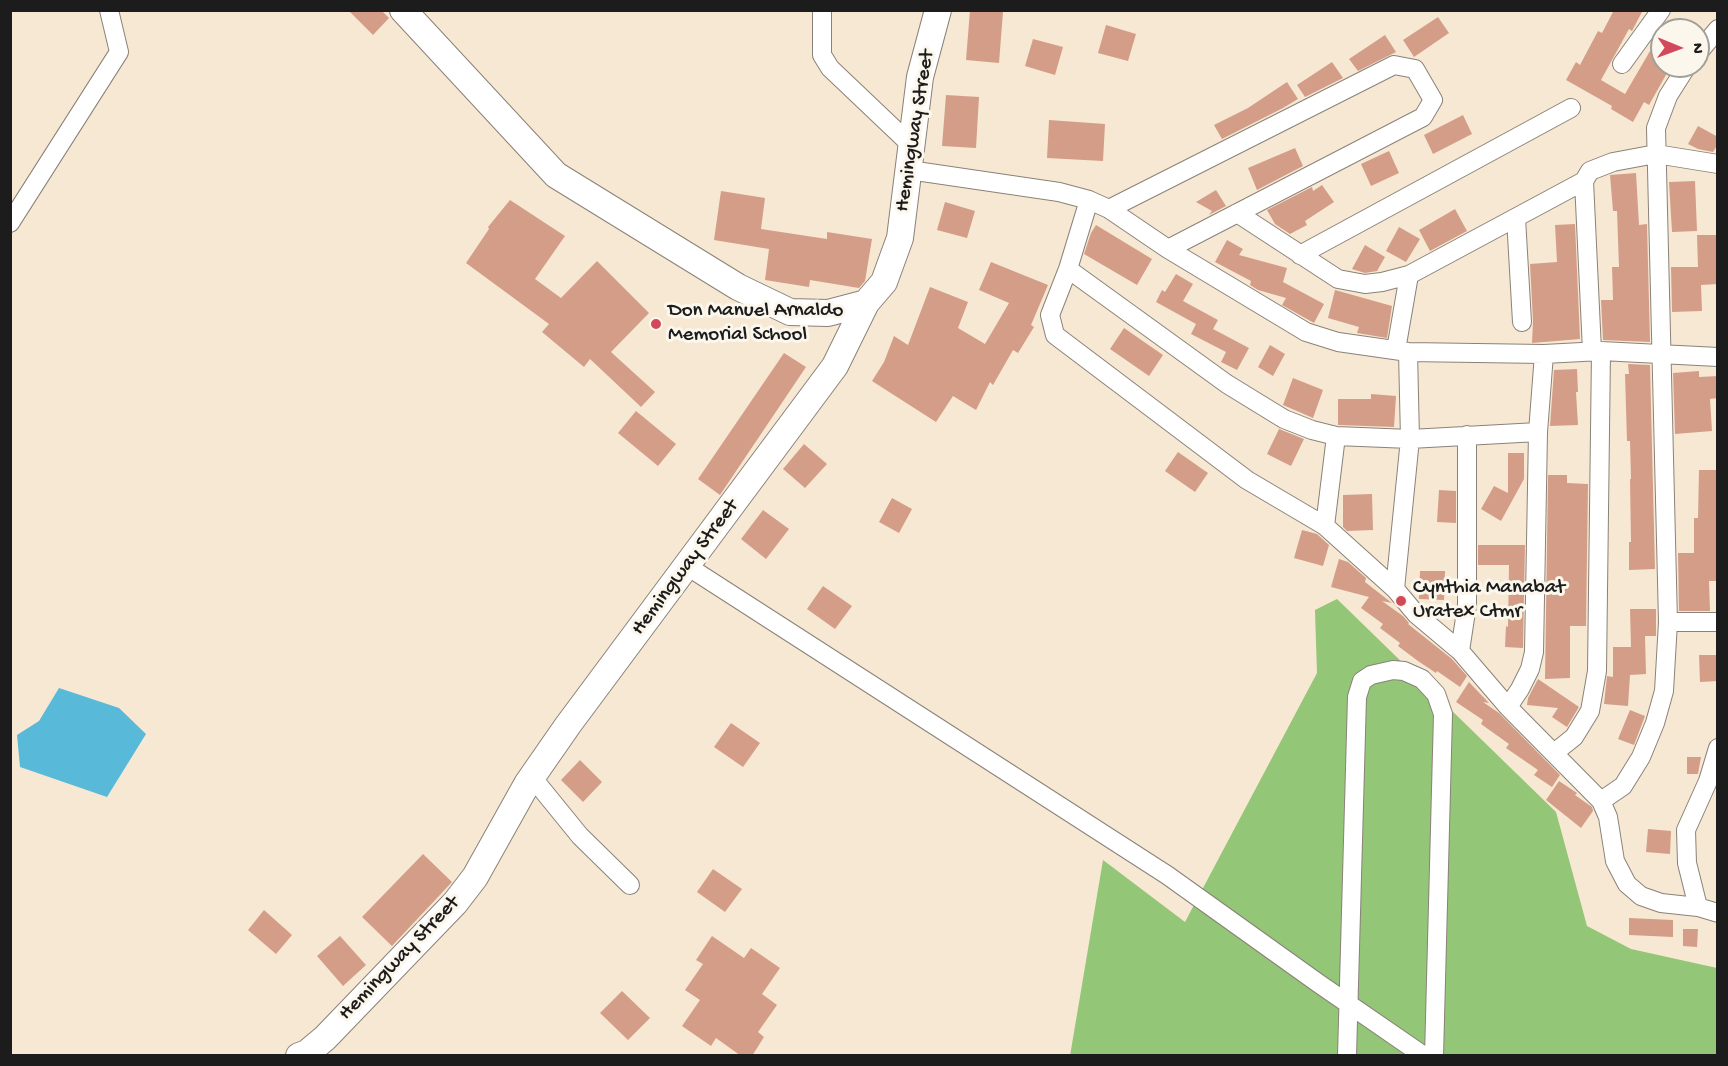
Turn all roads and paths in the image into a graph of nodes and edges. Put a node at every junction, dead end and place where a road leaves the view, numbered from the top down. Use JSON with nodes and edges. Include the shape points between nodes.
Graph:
{"nodes":[{"id":1,"x":109,"y":10,"type":"edge"},
{"id":2,"x":403,"y":10,"type":"edge"},
{"id":3,"x":822,"y":10,"type":"edge"},
{"id":4,"x":938,"y":10,"type":"edge"},
{"id":5,"x":1661,"y":10,"type":"edge"},
{"id":6,"x":1622,"y":64,"type":"dead end"},
{"id":7,"x":1679,"y":78,"type":"edge"},
{"id":8,"x":1571,"y":108,"type":"dead end"},
{"id":9,"x":1656,"y":154,"type":"junction"},
{"id":10,"x":910,"y":157,"type":"junction"},
{"id":11,"x":1718,"y":164,"type":"edge"},
{"id":12,"x":1584,"y":181,"type":"junction"},
{"id":13,"x":1089,"y":200,"type":"junction"},
{"id":14,"x":1109,"y":209,"type":"junction"},
{"id":15,"x":1237,"y":213,"type":"junction"},
{"id":16,"x":1516,"y":218,"type":"junction"},
{"id":17,"x":10,"y":223,"type":"edge"},
{"id":18,"x":1168,"y":249,"type":"junction"},
{"id":19,"x":1300,"y":255,"type":"junction"},
{"id":20,"x":1068,"y":269,"type":"junction"},
{"id":21,"x":1408,"y":275,"type":"junction"},
{"id":22,"x":866,"y":303,"type":"junction"},
{"id":23,"x":1522,"y":322,"type":"dead end"},
{"id":24,"x":1402,"y":351,"type":"junction"},
{"id":25,"x":1596,"y":351,"type":"junction"},
{"id":26,"x":1662,"y":353,"type":"junction"},
{"id":27,"x":1544,"y":354,"type":"junction"},
{"id":28,"x":1718,"y":357,"type":"edge"},
{"id":29,"x":1538,"y":432,"type":"junction"},
{"id":30,"x":1467,"y":435,"type":"junction"},
{"id":31,"x":1336,"y":436,"type":"junction"},
{"id":32,"x":1410,"y":439,"type":"junction"},
{"id":33,"x":1325,"y":526,"type":"junction"},
{"id":34,"x":687,"y":566,"type":"junction"},
{"id":35,"x":1395,"y":589,"type":"junction"},
{"id":36,"x":1668,"y":622,"type":"junction"},
{"id":37,"x":1718,"y":622,"type":"edge"},
{"id":38,"x":1460,"y":651,"type":"junction"},
{"id":39,"x":1508,"y":706,"type":"junction"},
{"id":40,"x":1718,"y":748,"type":"edge"},
{"id":41,"x":1554,"y":753,"type":"junction"},
{"id":42,"x":532,"y":777,"type":"junction"},
{"id":43,"x":1601,"y":801,"type":"junction"},
{"id":44,"x":630,"y":885,"type":"dead end"},
{"id":45,"x":1698,"y":907,"type":"junction"},
{"id":46,"x":1718,"y":913,"type":"edge"},
{"id":47,"x":1348,"y":1004,"type":"junction"},
{"id":48,"x":299,"y":1056,"type":"edge"},
{"id":49,"x":1347,"y":1056,"type":"edge"},
{"id":50,"x":1424,"y":1056,"type":"edge"},
{"id":51,"x":1434,"y":1056,"type":"edge"}],
"edges":[{"from":1,"to":17,"type":"street","via":[[119,52]]},
{"from":2,"to":22,"type":"main road","via":[[556,175],[738,287],[790,312],[828,312]]},
{"from":3,"to":10,"type":"street","via":[[822,55],[826,62]]},
{"from":4,"to":10,"type":"main road","name":"Hemingway Street","via":[[920,77]]},
{"from":5,"to":6,"type":"street"},
{"from":7,"to":9,"type":"street","via":[[1656,128]]},
{"from":8,"to":19,"type":"street"},
{"from":9,"to":11,"type":"street"},
{"from":9,"to":12,"type":"street","via":[[1613,162],[1590,171]]},
{"from":9,"to":26,"type":"street"},
{"from":10,"to":13,"type":"street"},
{"from":10,"to":22,"type":"main road","name":"Hemingway Street","via":[[900,238],[884,282]]},
{"from":12,"to":16,"type":"street"},
{"from":12,"to":25,"type":"street"},
{"from":13,"to":14,"type":"street"},
{"from":13,"to":20,"type":"street"},
{"from":14,"to":15,"type":"street","via":[[1394,65],[1415,69],[1433,100],[1423,117]]},
{"from":14,"to":18,"type":"street"},
{"from":15,"to":18,"type":"street"},
{"from":15,"to":19,"type":"street"},
{"from":16,"to":21,"type":"street"},
{"from":16,"to":23,"type":"street"},
{"from":18,"to":24,"type":"street","via":[[1306,332],[1338,342]]},
{"from":19,"to":21,"type":"street","via":[[1338,279],[1365,284]]},
{"from":20,"to":31,"type":"street","via":[[1227,384],[1284,419]]},
{"from":20,"to":33,"type":"street","via":[[1050,315],[1054,335],[1247,480]]},
{"from":21,"to":24,"type":"street"},
{"from":22,"to":34,"type":"main road","name":"Hemingway Street","via":[[835,366]]},
{"from":24,"to":27,"type":"street"},
{"from":24,"to":32,"type":"street"},
{"from":25,"to":26,"type":"street"},
{"from":25,"to":27,"type":"street"},
{"from":25,"to":41,"type":"street","via":[[1597,671],[1590,711],[1574,737]]},
{"from":26,"to":28,"type":"street"},
{"from":26,"to":36,"type":"street"},
{"from":27,"to":29,"type":"street"},
{"from":29,"to":30,"type":"street"},
{"from":29,"to":39,"type":"street","via":[[1534,652],[1530,669]]},
{"from":30,"to":32,"type":"street"},
{"from":30,"to":38,"type":"street","via":[[1467,605]]},
{"from":31,"to":32,"type":"street"},
{"from":31,"to":33,"type":"street"},
{"from":32,"to":35,"type":"street"},
{"from":33,"to":35,"type":"street"},
{"from":34,"to":42,"type":"main road","name":"Hemingway Street"},
{"from":34,"to":47,"type":"street","via":[[1167,875]]},
{"from":35,"to":38,"type":"street","via":[[1416,614]]},
{"from":36,"to":37,"type":"street"},
{"from":36,"to":43,"type":"street","via":[[1664,691],[1655,723],[1623,786]]},
{"from":38,"to":39,"type":"street"},
{"from":39,"to":41,"type":"street"},
{"from":40,"to":45,"type":"street","via":[[1686,830],[1687,863]]},
{"from":41,"to":43,"type":"street"},
{"from":42,"to":44,"type":"street","via":[[580,837]]},
{"from":42,"to":48,"type":"main road","name":"Hemingway Street","via":[[475,877],[455,903],[325,1038]]},
{"from":43,"to":45,"type":"street","via":[[1608,817],[1615,861],[1627,884],[1641,896],[1661,903]]},
{"from":45,"to":46,"type":"street"},
{"from":47,"to":49,"type":"street"},
{"from":47,"to":50,"type":"street"},
{"from":47,"to":51,"type":"street","via":[[1357,697],[1362,681],[1393,669],[1414,674],[1430,686],[1443,714]]}]}
